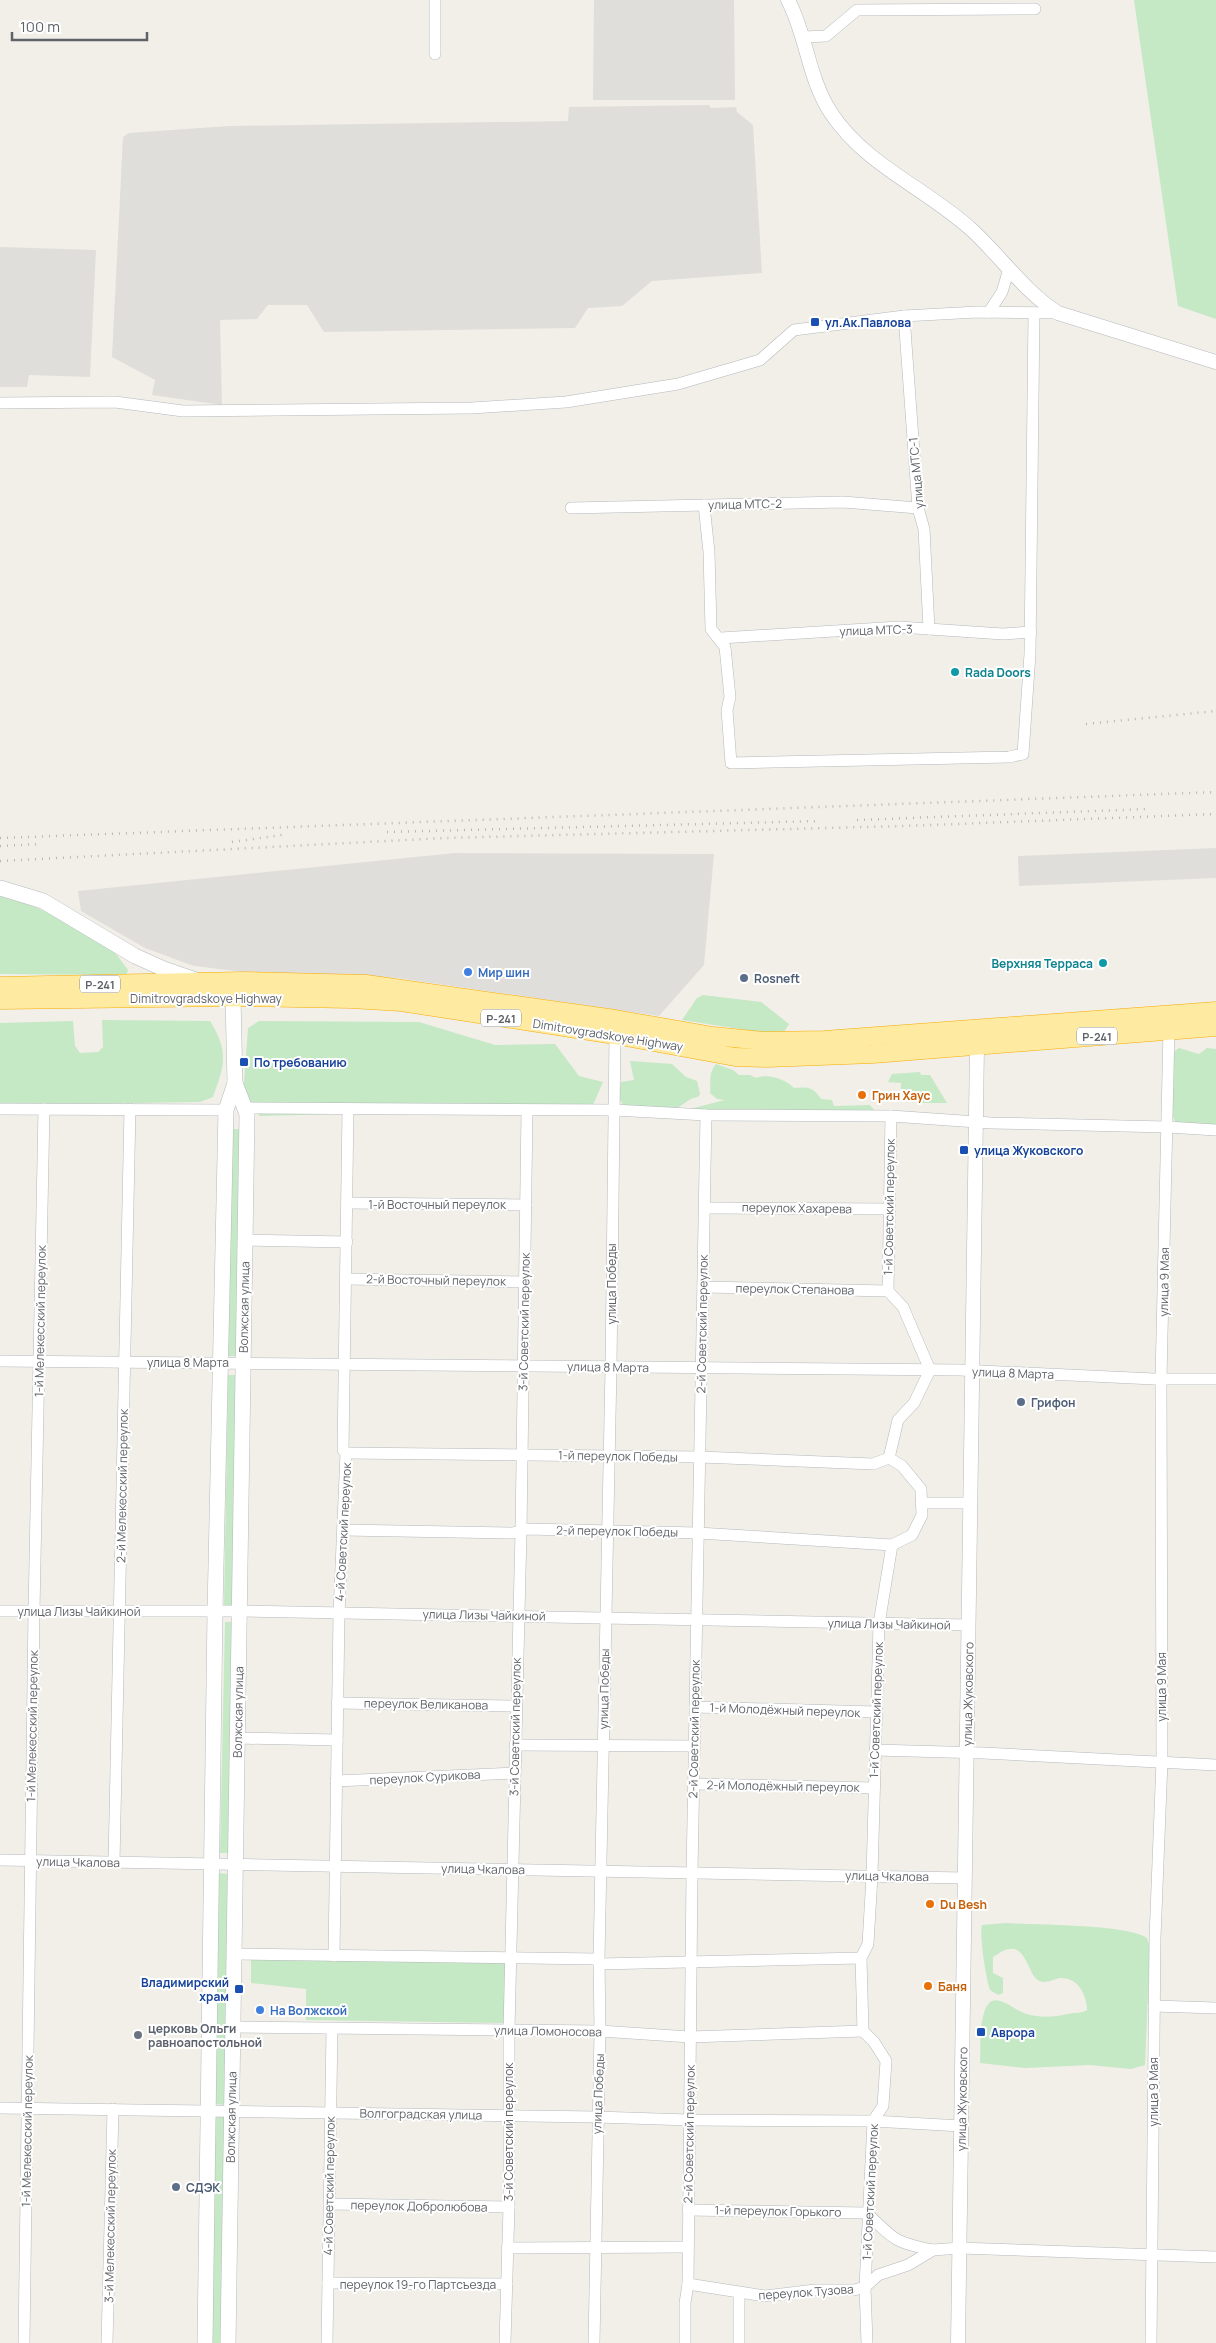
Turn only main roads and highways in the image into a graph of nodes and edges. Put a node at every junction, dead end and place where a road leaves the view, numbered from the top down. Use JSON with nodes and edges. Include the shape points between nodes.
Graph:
{"nodes":[{"id":1,"x":0,"y":888,"type":"edge"},
{"id":2,"x":200,"y":982,"type":"junction"},
{"id":3,"x":0,"y":986,"type":"edge"},
{"id":4,"x":233,"y":989,"type":"junction"},
{"id":5,"x":0,"y":1000,"type":"edge"},
{"id":6,"x":1216,"y":1011,"type":"edge"},
{"id":7,"x":1216,"y":1027,"type":"edge"},
{"id":8,"x":977,"y":1028,"type":"junction"},
{"id":9,"x":977,"y":1046,"type":"junction"},
{"id":10,"x":235,"y":1083,"type":"junction"},
{"id":11,"x":205,"y":2343,"type":"edge"},
{"id":12,"x":228,"y":2343,"type":"edge"}],
"edges":[{"from":1,"to":2,"type":"main road","via":[[43,901],[135,956]]},
{"from":2,"to":3,"type":"highway","name":"Dimitrovgradskoye Highway","number":"Р-241"},
{"from":2,"to":4,"type":"highway","name":"Dimitrovgradskoye Highway","number":"Р-241"},
{"from":4,"to":5,"type":"highway","name":"Dimitrovgradskoye Highway","number":"Р-241"},
{"from":4,"to":8,"type":"highway","name":"Dimitrovgradskoye Highway","number":"Р-241","via":[[366,984],[764,1041],[824,1040]]},
{"from":4,"to":9,"type":"highway","name":"Dimitrovgradskoye Highway","number":"Р-241","via":[[400,1002],[735,1056],[828,1057]]},
{"from":4,"to":10,"type":"main road","name":"Волжская улица"},
{"from":6,"to":8,"type":"highway","name":"Dimitrovgradskoye Highway","number":"Р-241"},
{"from":7,"to":9,"type":"highway","name":"Dimitrovgradskoye Highway","number":"Р-241"},
{"from":8,"to":9,"type":"highway"},
{"from":10,"to":11,"type":"main road","name":"Волжская улица","via":[[226,1110]]},
{"from":10,"to":12,"type":"main road","name":"Волжская улица","via":[[247,1114]]}]}
